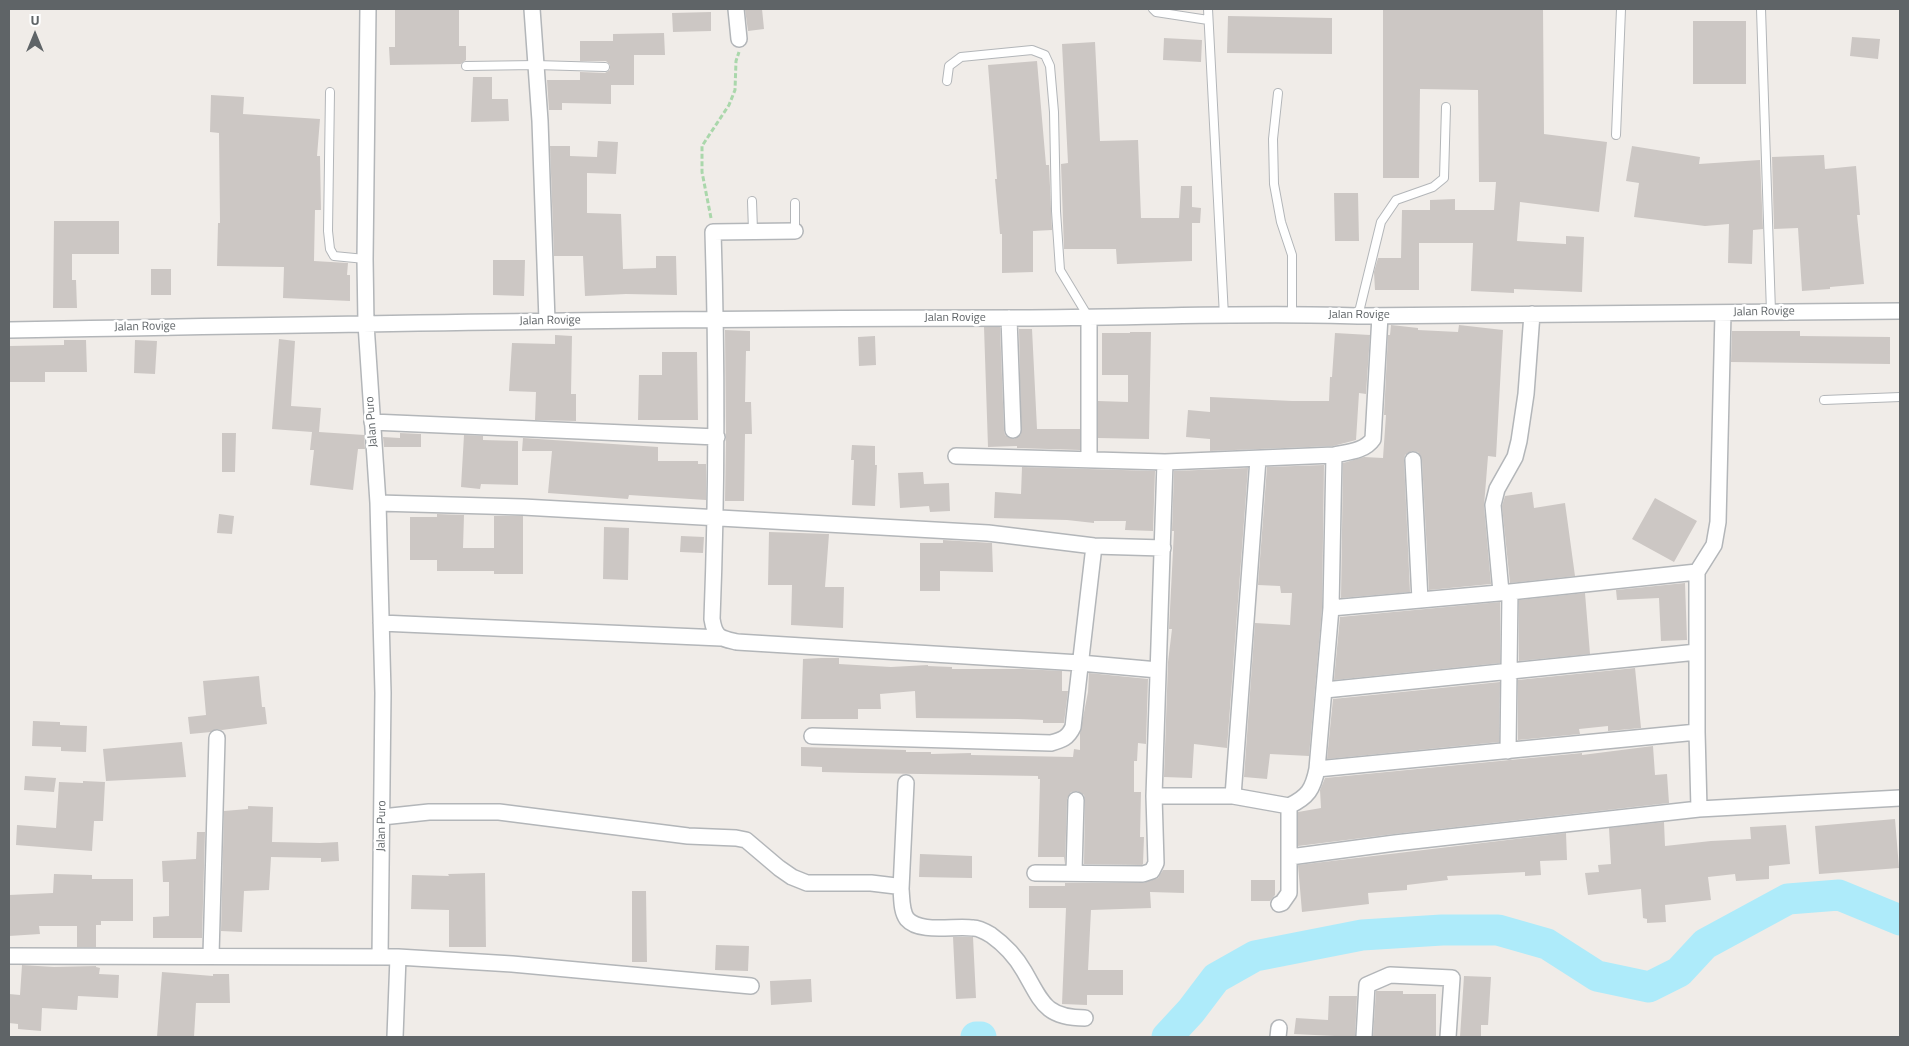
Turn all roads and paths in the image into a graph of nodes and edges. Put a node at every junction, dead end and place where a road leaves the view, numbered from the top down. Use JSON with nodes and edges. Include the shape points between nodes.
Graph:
{"nodes":[{"id":1,"x":368,"y":9,"type":"edge"},
{"id":2,"x":532,"y":9,"type":"edge"},
{"id":3,"x":736,"y":9,"type":"edge"},
{"id":4,"x":1153,"y":9,"type":"edge"},
{"id":5,"x":1208,"y":9,"type":"edge"},
{"id":6,"x":1621,"y":9,"type":"edge"},
{"id":7,"x":1761,"y":9,"type":"edge"},
{"id":8,"x":1208,"y":20,"type":"junction"},
{"id":9,"x":739,"y":39,"type":"joint"},
{"id":10,"x":536,"y":65,"type":"junction"},
{"id":11,"x":466,"y":66,"type":"dead end"},
{"id":12,"x":605,"y":66,"type":"dead end"},
{"id":13,"x":947,"y":81,"type":"dead end"},
{"id":14,"x":330,"y":92,"type":"dead end"},
{"id":15,"x":1278,"y":94,"type":"dead end"},
{"id":16,"x":1446,"y":107,"type":"dead end"},
{"id":17,"x":1616,"y":135,"type":"dead end"},
{"id":18,"x":752,"y":201,"type":"dead end"},
{"id":19,"x":795,"y":203,"type":"dead end"},
{"id":20,"x":753,"y":231,"type":"junction"},
{"id":21,"x":795,"y":231,"type":"joint"},
{"id":22,"x":713,"y":232,"type":"junction"},
{"id":23,"x":365,"y":259,"type":"junction"},
{"id":24,"x":1900,"y":310,"type":"edge"},
{"id":25,"x":1771,"y":312,"type":"junction"},
{"id":26,"x":1723,"y":313,"type":"junction"},
{"id":27,"x":1292,"y":314,"type":"junction"},
{"id":28,"x":1532,"y":314,"type":"junction"},
{"id":29,"x":1224,"y":316,"type":"junction"},
{"id":30,"x":1358,"y":316,"type":"junction"},
{"id":31,"x":1380,"y":316,"type":"junction"},
{"id":32,"x":1009,"y":318,"type":"junction"},
{"id":33,"x":1089,"y":318,"type":"junction"},
{"id":34,"x":716,"y":319,"type":"junction"},
{"id":35,"x":548,"y":321,"type":"junction"},
{"id":36,"x":366,"y":324,"type":"junction"},
{"id":37,"x":9,"y":330,"type":"edge"},
{"id":38,"x":1900,"y":397,"type":"edge"},
{"id":39,"x":1824,"y":400,"type":"dead end"},
{"id":40,"x":372,"y":422,"type":"junction"},
{"id":41,"x":1013,"y":430,"type":"dead end"},
{"id":42,"x":716,"y":437,"type":"junction"},
{"id":43,"x":1334,"y":455,"type":"junction"},
{"id":44,"x":956,"y":456,"type":"dead end"},
{"id":45,"x":1258,"y":459,"type":"junction"},
{"id":46,"x":1089,"y":460,"type":"junction"},
{"id":47,"x":1413,"y":460,"type":"dead end"},
{"id":48,"x":1165,"y":462,"type":"junction"},
{"id":49,"x":378,"y":503,"type":"junction"},
{"id":50,"x":715,"y":518,"type":"junction"},
{"id":51,"x":1094,"y":546,"type":"junction"},
{"id":52,"x":1163,"y":548,"type":"junction"},
{"id":53,"x":1697,"y":572,"type":"junction"},
{"id":54,"x":1506,"y":592,"type":"junction"},
{"id":55,"x":1420,"y":600,"type":"junction"},
{"id":56,"x":1331,"y":608,"type":"junction"},
{"id":57,"x":381,"y":623,"type":"junction"},
{"id":58,"x":721,"y":638,"type":"junction"},
{"id":59,"x":1696,"y":652,"type":"junction"},
{"id":60,"x":1080,"y":663,"type":"junction"},
{"id":61,"x":1158,"y":670,"type":"junction"},
{"id":62,"x":1508,"y":672,"type":"junction"},
{"id":63,"x":1325,"y":690,"type":"junction"},
{"id":64,"x":1696,"y":732,"type":"junction"},
{"id":65,"x":812,"y":736,"type":"dead end"},
{"id":66,"x":217,"y":738,"type":"dead end"},
{"id":67,"x":1508,"y":752,"type":"junction"},
{"id":68,"x":1317,"y":769,"type":"junction"},
{"id":69,"x":906,"y":783,"type":"dead end"},
{"id":70,"x":1154,"y":796,"type":"junction"},
{"id":71,"x":1233,"y":796,"type":"junction"},
{"id":72,"x":1900,"y":798,"type":"edge"},
{"id":73,"x":1076,"y":800,"type":"dead end"},
{"id":74,"x":1289,"y":806,"type":"junction"},
{"id":75,"x":1699,"y":809,"type":"junction"},
{"id":76,"x":382,"y":817,"type":"junction"},
{"id":77,"x":1290,"y":857,"type":"junction"},
{"id":78,"x":1074,"y":872,"type":"junction"},
{"id":79,"x":1035,"y":873,"type":"dead end"},
{"id":80,"x":901,"y":889,"type":"junction"},
{"id":81,"x":1279,"y":904,"type":"dead end"},
{"id":82,"x":211,"y":955,"type":"junction"},
{"id":83,"x":9,"y":956,"type":"edge"},
{"id":84,"x":398,"y":956,"type":"junction"},
{"id":85,"x":380,"y":957,"type":"junction"},
{"id":86,"x":751,"y":986,"type":"dead end"},
{"id":87,"x":1085,"y":1018,"type":"dead end"},
{"id":88,"x":395,"y":1037,"type":"edge"},
{"id":89,"x":1364,"y":1037,"type":"edge"},
{"id":90,"x":1448,"y":1037,"type":"edge"}],
"edges":[{"from":1,"to":23,"type":"street","name":"Jalan Puro"},
{"from":2,"to":10,"type":"street"},
{"from":3,"to":9,"type":"street"},
{"from":4,"to":8,"type":"lane"},
{"from":5,"to":8,"type":"lane"},
{"from":6,"to":17,"type":"lane"},
{"from":7,"to":25,"type":"lane"},
{"from":8,"to":29,"type":"lane"},
{"from":9,"to":22,"type":"path","via":[[735,90],[702,146],[702,172]]},
{"from":10,"to":11,"type":"lane"},
{"from":10,"to":12,"type":"lane"},
{"from":10,"to":35,"type":"street"},
{"from":13,"to":33,"type":"lane","via":[[949,66],[962,57],[1032,50],[1045,55],[1050,66],[1054,112],[1060,270]]},
{"from":14,"to":23,"type":"lane","via":[[330,249],[334,256]]},
{"from":15,"to":27,"type":"lane","via":[[1273,138],[1274,184],[1280,222],[1292,255]]},
{"from":16,"to":30,"type":"lane","via":[[1444,178],[1433,187],[1396,200],[1382,222]]},
{"from":18,"to":20,"type":"lane"},
{"from":19,"to":21,"type":"lane"},
{"from":20,"to":21,"type":"street"},
{"from":20,"to":22,"type":"street"},
{"from":22,"to":34,"type":"street"},
{"from":23,"to":36,"type":"street","name":"Jalan Puro"},
{"from":24,"to":25,"type":"street","name":"Jalan Rovige"},
{"from":25,"to":26,"type":"street","name":"Jalan Rovige"},
{"from":26,"to":28,"type":"street","name":"Jalan Rovige"},
{"from":26,"to":53,"type":"street","via":[[1718,522],[1714,545]]},
{"from":27,"to":29,"type":"street","name":"Jalan Rovige"},
{"from":27,"to":30,"type":"street","name":"Jalan Rovige"},
{"from":28,"to":31,"type":"street","name":"Jalan Rovige"},
{"from":28,"to":54,"type":"street","via":[[1519,441],[1493,505]]},
{"from":29,"to":33,"type":"street","name":"Jalan Rovige"},
{"from":30,"to":31,"type":"street","name":"Jalan Rovige"},
{"from":31,"to":43,"type":"street","via":[[1374,439],[1358,450]]},
{"from":32,"to":33,"type":"street","name":"Jalan Rovige"},
{"from":32,"to":34,"type":"street","name":"Jalan Rovige"},
{"from":32,"to":41,"type":"street"},
{"from":33,"to":46,"type":"street"},
{"from":34,"to":35,"type":"street","name":"Jalan Rovige"},
{"from":34,"to":42,"type":"street"},
{"from":35,"to":36,"type":"street","name":"Jalan Rovige"},
{"from":36,"to":37,"type":"street","name":"Jalan Rovige"},
{"from":36,"to":40,"type":"street","name":"Jalan Puro"},
{"from":38,"to":39,"type":"lane"},
{"from":40,"to":42,"type":"street"},
{"from":40,"to":49,"type":"street","name":"Jalan Puro"},
{"from":42,"to":50,"type":"street"},
{"from":43,"to":45,"type":"street"},
{"from":43,"to":56,"type":"street"},
{"from":44,"to":46,"type":"street"},
{"from":45,"to":48,"type":"street"},
{"from":45,"to":71,"type":"street"},
{"from":46,"to":48,"type":"street"},
{"from":47,"to":55,"type":"street"},
{"from":48,"to":52,"type":"street"},
{"from":49,"to":50,"type":"street"},
{"from":49,"to":57,"type":"street","name":"Jalan Puro"},
{"from":50,"to":51,"type":"street","via":[[988,533]]},
{"from":50,"to":58,"type":"street","via":[[712,620],[714,631]]},
{"from":51,"to":52,"type":"street"},
{"from":51,"to":60,"type":"street"},
{"from":52,"to":61,"type":"street"},
{"from":53,"to":54,"type":"street"},
{"from":53,"to":59,"type":"street"},
{"from":54,"to":55,"type":"street"},
{"from":54,"to":62,"type":"street"},
{"from":55,"to":56,"type":"street"},
{"from":56,"to":63,"type":"street"},
{"from":57,"to":58,"type":"street"},
{"from":57,"to":76,"type":"street","name":"Jalan Puro"},
{"from":58,"to":60,"type":"street","via":[[737,642]]},
{"from":59,"to":62,"type":"street"},
{"from":59,"to":64,"type":"street"},
{"from":60,"to":61,"type":"street"},
{"from":60,"to":65,"type":"street","via":[[1073,727],[1063,740],[1051,743]]},
{"from":61,"to":70,"type":"street"},
{"from":62,"to":63,"type":"street"},
{"from":62,"to":67,"type":"street"},
{"from":63,"to":68,"type":"street"},
{"from":64,"to":67,"type":"street"},
{"from":64,"to":75,"type":"street"},
{"from":66,"to":82,"type":"street"},
{"from":67,"to":68,"type":"street"},
{"from":68,"to":74,"type":"street","via":[[1309,793]]},
{"from":69,"to":80,"type":"street"},
{"from":70,"to":71,"type":"street"},
{"from":70,"to":78,"type":"street","via":[[1156,863],[1152,871],[1142,874]]},
{"from":71,"to":74,"type":"street"},
{"from":72,"to":75,"type":"street"},
{"from":73,"to":78,"type":"street"},
{"from":74,"to":77,"type":"street"},
{"from":75,"to":77,"type":"street"},
{"from":76,"to":80,"type":"street","via":[[428,812],[499,812],[688,836],[736,838],[746,840],[786,873],[807,883],[871,884]]},
{"from":76,"to":85,"type":"street","name":"Jalan Puro"},
{"from":77,"to":81,"type":"street","via":[[1289,893]]},
{"from":78,"to":79,"type":"street"},
{"from":80,"to":87,"type":"street","via":[[907,919],[932,928],[975,928],[988,934],[1005,946],[1023,969],[1041,1002],[1052,1012],[1068,1018]]},
{"from":82,"to":83,"type":"street"},
{"from":82,"to":85,"type":"street"},
{"from":84,"to":85,"type":"street"},
{"from":84,"to":86,"type":"street"},
{"from":84,"to":88,"type":"street"},
{"from":89,"to":90,"type":"street","via":[[1367,986],[1390,975],[1452,978]]}]}
